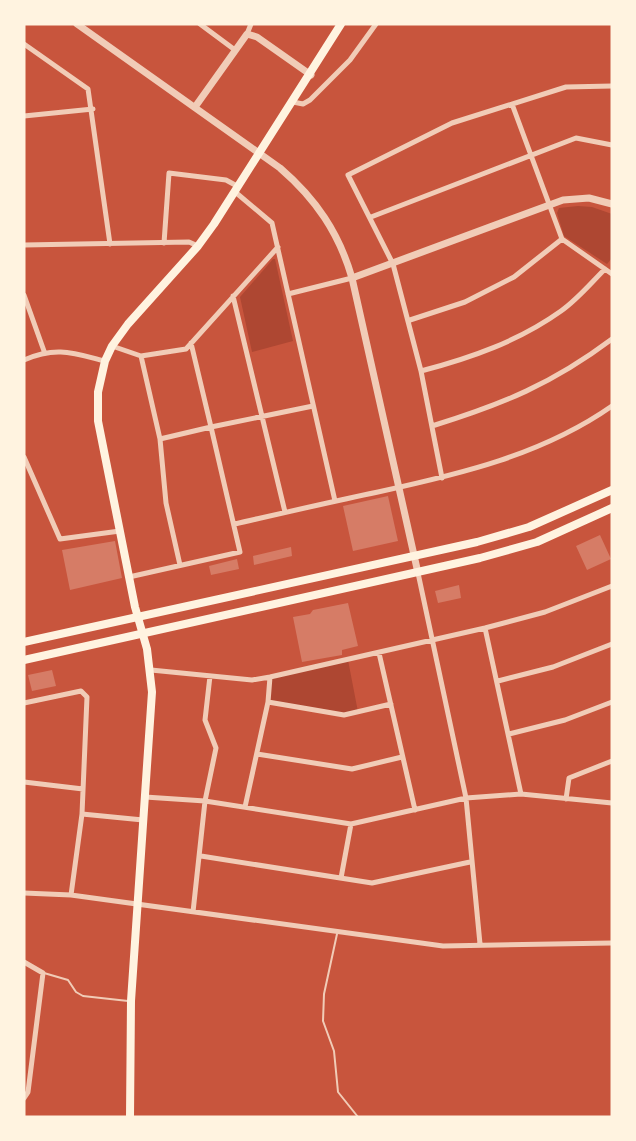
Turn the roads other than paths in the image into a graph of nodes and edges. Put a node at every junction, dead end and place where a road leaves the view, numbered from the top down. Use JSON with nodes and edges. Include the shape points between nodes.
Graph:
{"nodes":[{"id":1,"x":77,"y":24,"type":"edge"},
{"id":2,"x":200,"y":24,"type":"edge"},
{"id":3,"x":251,"y":24,"type":"edge"},
{"id":4,"x":341,"y":24,"type":"edge"},
{"id":5,"x":376,"y":24,"type":"edge"},
{"id":6,"x":247,"y":34,"type":"junction"},
{"id":7,"x":24,"y":44,"type":"edge"},
{"id":8,"x":235,"y":50,"type":"junction"},
{"id":9,"x":310,"y":75,"type":"junction"},
{"id":10,"x":612,"y":86,"type":"edge"},
{"id":11,"x":293,"y":102,"type":"junction"},
{"id":12,"x":512,"y":104,"type":"junction"},
{"id":13,"x":195,"y":107,"type":"junction"},
{"id":14,"x":93,"y":109,"type":"junction"},
{"id":15,"x":24,"y":116,"type":"edge"},
{"id":16,"x":612,"y":145,"type":"edge"},
{"id":17,"x":531,"y":155,"type":"junction"},
{"id":18,"x":236,"y":189,"type":"junction"},
{"id":19,"x":549,"y":204,"type":"junction"},
{"id":20,"x":612,"y":204,"type":"edge"},
{"id":21,"x":371,"y":217,"type":"junction"},
{"id":22,"x":562,"y":239,"type":"junction"},
{"id":23,"x":164,"y":243,"type":"junction"},
{"id":24,"x":110,"y":244,"type":"junction"},
{"id":25,"x":24,"y":245,"type":"edge"},
{"id":26,"x":198,"y":246,"type":"junction"},
{"id":27,"x":278,"y":247,"type":"junction"},
{"id":28,"x":393,"y":264,"type":"junction"},
{"id":29,"x":605,"y":269,"type":"junction"},
{"id":30,"x":612,"y":274,"type":"edge"},
{"id":31,"x":352,"y":278,"type":"junction"},
{"id":32,"x":288,"y":294,"type":"junction"},
{"id":33,"x":24,"y":295,"type":"edge"},
{"id":34,"x":234,"y":296,"type":"junction"},
{"id":35,"x":410,"y":320,"type":"junction"},
{"id":36,"x":612,"y":339,"type":"edge"},
{"id":37,"x":191,"y":343,"type":"junction"},
{"id":38,"x":112,"y":346,"type":"junction"},
{"id":39,"x":44,"y":351,"type":"junction"},
{"id":40,"x":141,"y":356,"type":"junction"},
{"id":41,"x":24,"y":360,"type":"edge"},
{"id":42,"x":105,"y":361,"type":"junction"},
{"id":43,"x":421,"y":371,"type":"junction"},
{"id":44,"x":313,"y":406,"type":"junction"},
{"id":45,"x":612,"y":406,"type":"edge"},
{"id":46,"x":261,"y":416,"type":"junction"},
{"id":47,"x":432,"y":426,"type":"junction"},
{"id":48,"x":211,"y":427,"type":"junction"},
{"id":49,"x":160,"y":439,"type":"junction"},
{"id":50,"x":24,"y":457,"type":"edge"},
{"id":51,"x":442,"y":478,"type":"junction"},
{"id":52,"x":399,"y":487,"type":"junction"},
{"id":53,"x":612,"y":490,"type":"edge"},
{"id":54,"x":335,"y":501,"type":"junction"},
{"id":55,"x":612,"y":508,"type":"edge"},
{"id":56,"x":285,"y":512,"type":"junction"},
{"id":57,"x":235,"y":524,"type":"junction"},
{"id":58,"x":120,"y":531,"type":"junction"},
{"id":59,"x":414,"y":557,"type":"junction"},
{"id":60,"x":180,"y":565,"type":"junction"},
{"id":61,"x":418,"y":573,"type":"junction"},
{"id":62,"x":129,"y":577,"type":"junction"},
{"id":63,"x":612,"y":586,"type":"edge"},
{"id":64,"x":138,"y":617,"type":"junction"},
{"id":65,"x":485,"y":628,"type":"junction"},
{"id":66,"x":143,"y":633,"type":"junction"},
{"id":67,"x":432,"y":640,"type":"junction"},
{"id":68,"x":24,"y":642,"type":"edge"},
{"id":69,"x":612,"y":644,"type":"edge"},
{"id":70,"x":379,"y":653,"type":"junction"},
{"id":71,"x":24,"y":660,"type":"edge"},
{"id":72,"x":151,"y":670,"type":"junction"},
{"id":73,"x":210,"y":676,"type":"junction"},
{"id":74,"x":270,"y":677,"type":"junction"},
{"id":75,"x":498,"y":681,"type":"junction"},
{"id":76,"x":268,"y":702,"type":"junction"},
{"id":77,"x":612,"y":702,"type":"edge"},
{"id":78,"x":24,"y":703,"type":"edge"},
{"id":79,"x":391,"y":704,"type":"junction"},
{"id":80,"x":509,"y":734,"type":"junction"},
{"id":81,"x":257,"y":754,"type":"junction"},
{"id":82,"x":402,"y":757,"type":"junction"},
{"id":83,"x":612,"y":761,"type":"edge"},
{"id":84,"x":24,"y":782,"type":"edge"},
{"id":85,"x":83,"y":789,"type":"junction"},
{"id":86,"x":521,"y":794,"type":"junction"},
{"id":87,"x":145,"y":798,"type":"junction"},
{"id":88,"x":466,"y":798,"type":"junction"},
{"id":89,"x":566,"y":799,"type":"junction"},
{"id":90,"x":205,"y":801,"type":"junction"},
{"id":91,"x":612,"y":803,"type":"edge"},
{"id":92,"x":245,"y":807,"type":"junction"},
{"id":93,"x":415,"y":810,"type":"junction"},
{"id":94,"x":82,"y":814,"type":"junction"},
{"id":95,"x":143,"y":820,"type":"junction"},
{"id":96,"x":351,"y":824,"type":"junction"},
{"id":97,"x":201,"y":856,"type":"junction"},
{"id":98,"x":471,"y":862,"type":"junction"},
{"id":99,"x":341,"y":878,"type":"junction"},
{"id":100,"x":24,"y":893,"type":"edge"},
{"id":101,"x":71,"y":895,"type":"junction"},
{"id":102,"x":137,"y":904,"type":"junction"},
{"id":103,"x":193,"y":912,"type":"junction"},
{"id":104,"x":338,"y":931,"type":"junction"},
{"id":105,"x":612,"y":943,"type":"edge"},
{"id":106,"x":480,"y":944,"type":"junction"},
{"id":107,"x":24,"y":962,"type":"edge"},
{"id":108,"x":43,"y":973,"type":"junction"},
{"id":109,"x":131,"y":1001,"type":"junction"},
{"id":110,"x":24,"y":1098,"type":"edge"},
{"id":111,"x":130,"y":1117,"type":"edge"},
{"id":112,"x":358,"y":1117,"type":"edge"}],
"edges":[{"from":1,"to":13,"type":"street"},
{"from":2,"to":8,"type":"street"},
{"from":3,"to":6,"type":"street"},
{"from":4,"to":9,"type":"main road"},
{"from":5,"to":11,"type":"street","via":[[350,60],[310,100],[303,104]]},
{"from":6,"to":8,"type":"street"},
{"from":6,"to":9,"type":"street"},
{"from":7,"to":14,"type":"street","via":[[88,89]]},
{"from":8,"to":13,"type":"street"},
{"from":9,"to":11,"type":"main road"},
{"from":10,"to":12,"type":"street","via":[[566,87]]},
{"from":11,"to":18,"type":"main road"},
{"from":12,"to":17,"type":"street"},
{"from":12,"to":21,"type":"street","via":[[452,123],[348,174]]},
{"from":13,"to":31,"type":"street","via":[[300,186],[328,220]]},
{"from":14,"to":15,"type":"street"},
{"from":14,"to":24,"type":"street"},
{"from":16,"to":17,"type":"street","via":[[576,138]]},
{"from":17,"to":19,"type":"street"},
{"from":17,"to":21,"type":"street"},
{"from":18,"to":23,"type":"street","via":[[226,180],[169,173]]},
{"from":18,"to":26,"type":"main road"},
{"from":18,"to":27,"type":"street","via":[[272,223]]},
{"from":19,"to":20,"type":"street","via":[[577,198]]},
{"from":19,"to":22,"type":"street"},
{"from":19,"to":28,"type":"street"},
{"from":21,"to":28,"type":"street"},
{"from":22,"to":29,"type":"street"},
{"from":22,"to":35,"type":"street","via":[[514,277],[465,302]]},
{"from":23,"to":24,"type":"street"},
{"from":23,"to":26,"type":"street","via":[[189,242]]},
{"from":24,"to":25,"type":"street"},
{"from":26,"to":38,"type":"main road"},
{"from":27,"to":32,"type":"street"},
{"from":27,"to":34,"type":"street"},
{"from":28,"to":31,"type":"street"},
{"from":28,"to":35,"type":"street"},
{"from":29,"to":30,"type":"street"},
{"from":29,"to":43,"type":"street","via":[[563,310],[520,336],[466,360]]},
{"from":31,"to":32,"type":"street"},
{"from":31,"to":52,"type":"street"},
{"from":32,"to":44,"type":"street"},
{"from":33,"to":39,"type":"street"},
{"from":34,"to":37,"type":"street"},
{"from":34,"to":46,"type":"street"},
{"from":35,"to":43,"type":"street"},
{"from":36,"to":47,"type":"street","via":[[577,366],[528,393]]},
{"from":37,"to":40,"type":"street","via":[[186,349]]},
{"from":37,"to":48,"type":"street"},
{"from":38,"to":40,"type":"street"},
{"from":38,"to":42,"type":"main road"},
{"from":39,"to":41,"type":"street"},
{"from":39,"to":42,"type":"street"},
{"from":40,"to":49,"type":"street"},
{"from":42,"to":58,"type":"main road","via":[[98,392],[98,421]]},
{"from":43,"to":47,"type":"street"},
{"from":44,"to":46,"type":"street"},
{"from":44,"to":54,"type":"street"},
{"from":45,"to":51,"type":"street","via":[[553,441]]},
{"from":46,"to":48,"type":"street"},
{"from":46,"to":56,"type":"street"},
{"from":47,"to":51,"type":"street"},
{"from":48,"to":49,"type":"street"},
{"from":48,"to":57,"type":"street"},
{"from":49,"to":60,"type":"street","via":[[166,503]]},
{"from":50,"to":58,"type":"street","via":[[60,539]]},
{"from":51,"to":52,"type":"street"},
{"from":52,"to":54,"type":"street"},
{"from":52,"to":59,"type":"street"},
{"from":53,"to":59,"type":"main road","via":[[530,527]]},
{"from":54,"to":56,"type":"street"},
{"from":55,"to":61,"type":"main road","via":[[537,542]]},
{"from":56,"to":57,"type":"street"},
{"from":57,"to":60,"type":"street","via":[[240,552]]},
{"from":58,"to":62,"type":"main road"},
{"from":59,"to":61,"type":"street"},
{"from":59,"to":64,"type":"main road"},
{"from":60,"to":62,"type":"street"},
{"from":61,"to":66,"type":"main road"},
{"from":61,"to":67,"type":"street"},
{"from":62,"to":64,"type":"main road"},
{"from":63,"to":65,"type":"street","via":[[545,612]]},
{"from":64,"to":66,"type":"main road"},
{"from":64,"to":68,"type":"main road"},
{"from":65,"to":67,"type":"street"},
{"from":65,"to":75,"type":"street"},
{"from":66,"to":71,"type":"main road"},
{"from":66,"to":72,"type":"main road"},
{"from":67,"to":70,"type":"street"},
{"from":67,"to":88,"type":"street"},
{"from":69,"to":75,"type":"street","via":[[553,667]]},
{"from":70,"to":74,"type":"street"},
{"from":70,"to":79,"type":"street"},
{"from":72,"to":73,"type":"street"},
{"from":72,"to":87,"type":"main road"},
{"from":73,"to":74,"type":"street","via":[[252,680]]},
{"from":73,"to":90,"type":"street","via":[[205,720],[216,748]]},
{"from":74,"to":76,"type":"street"},
{"from":75,"to":80,"type":"street"},
{"from":76,"to":79,"type":"street","via":[[344,715]]},
{"from":76,"to":81,"type":"street"},
{"from":77,"to":80,"type":"street","via":[[565,720]]},
{"from":78,"to":85,"type":"street","via":[[81,691],[87,697]]},
{"from":79,"to":82,"type":"street"},
{"from":80,"to":86,"type":"street"},
{"from":81,"to":82,"type":"street","via":[[352,769]]},
{"from":81,"to":92,"type":"street"},
{"from":82,"to":93,"type":"street"},
{"from":83,"to":89,"type":"street","via":[[569,777]]},
{"from":84,"to":85,"type":"street"},
{"from":85,"to":94,"type":"street"},
{"from":86,"to":88,"type":"street"},
{"from":86,"to":89,"type":"street"},
{"from":87,"to":90,"type":"street"},
{"from":87,"to":95,"type":"main road"},
{"from":88,"to":93,"type":"street"},
{"from":88,"to":98,"type":"street"},
{"from":89,"to":91,"type":"street"},
{"from":90,"to":92,"type":"street"},
{"from":90,"to":97,"type":"street"},
{"from":92,"to":96,"type":"street"},
{"from":93,"to":96,"type":"street"},
{"from":94,"to":95,"type":"street"},
{"from":94,"to":101,"type":"street"},
{"from":95,"to":102,"type":"main road"},
{"from":96,"to":99,"type":"street"},
{"from":97,"to":99,"type":"street"},
{"from":97,"to":103,"type":"street"},
{"from":98,"to":99,"type":"street","via":[[372,883]]},
{"from":98,"to":106,"type":"street"},
{"from":100,"to":101,"type":"street"},
{"from":101,"to":102,"type":"street"},
{"from":102,"to":103,"type":"street"},
{"from":102,"to":109,"type":"main road"},
{"from":103,"to":104,"type":"street"},
{"from":104,"to":106,"type":"street","via":[[443,945]]},
{"from":104,"to":112,"type":"lane","via":[[324,994],[323,1021],[334,1051],[338,1092]]},
{"from":105,"to":106,"type":"street"},
{"from":107,"to":108,"type":"street"},
{"from":108,"to":109,"type":"lane","via":[[68,980],[83,996]]},
{"from":108,"to":110,"type":"street","via":[[28,1092]]},
{"from":109,"to":111,"type":"main road"}]}
